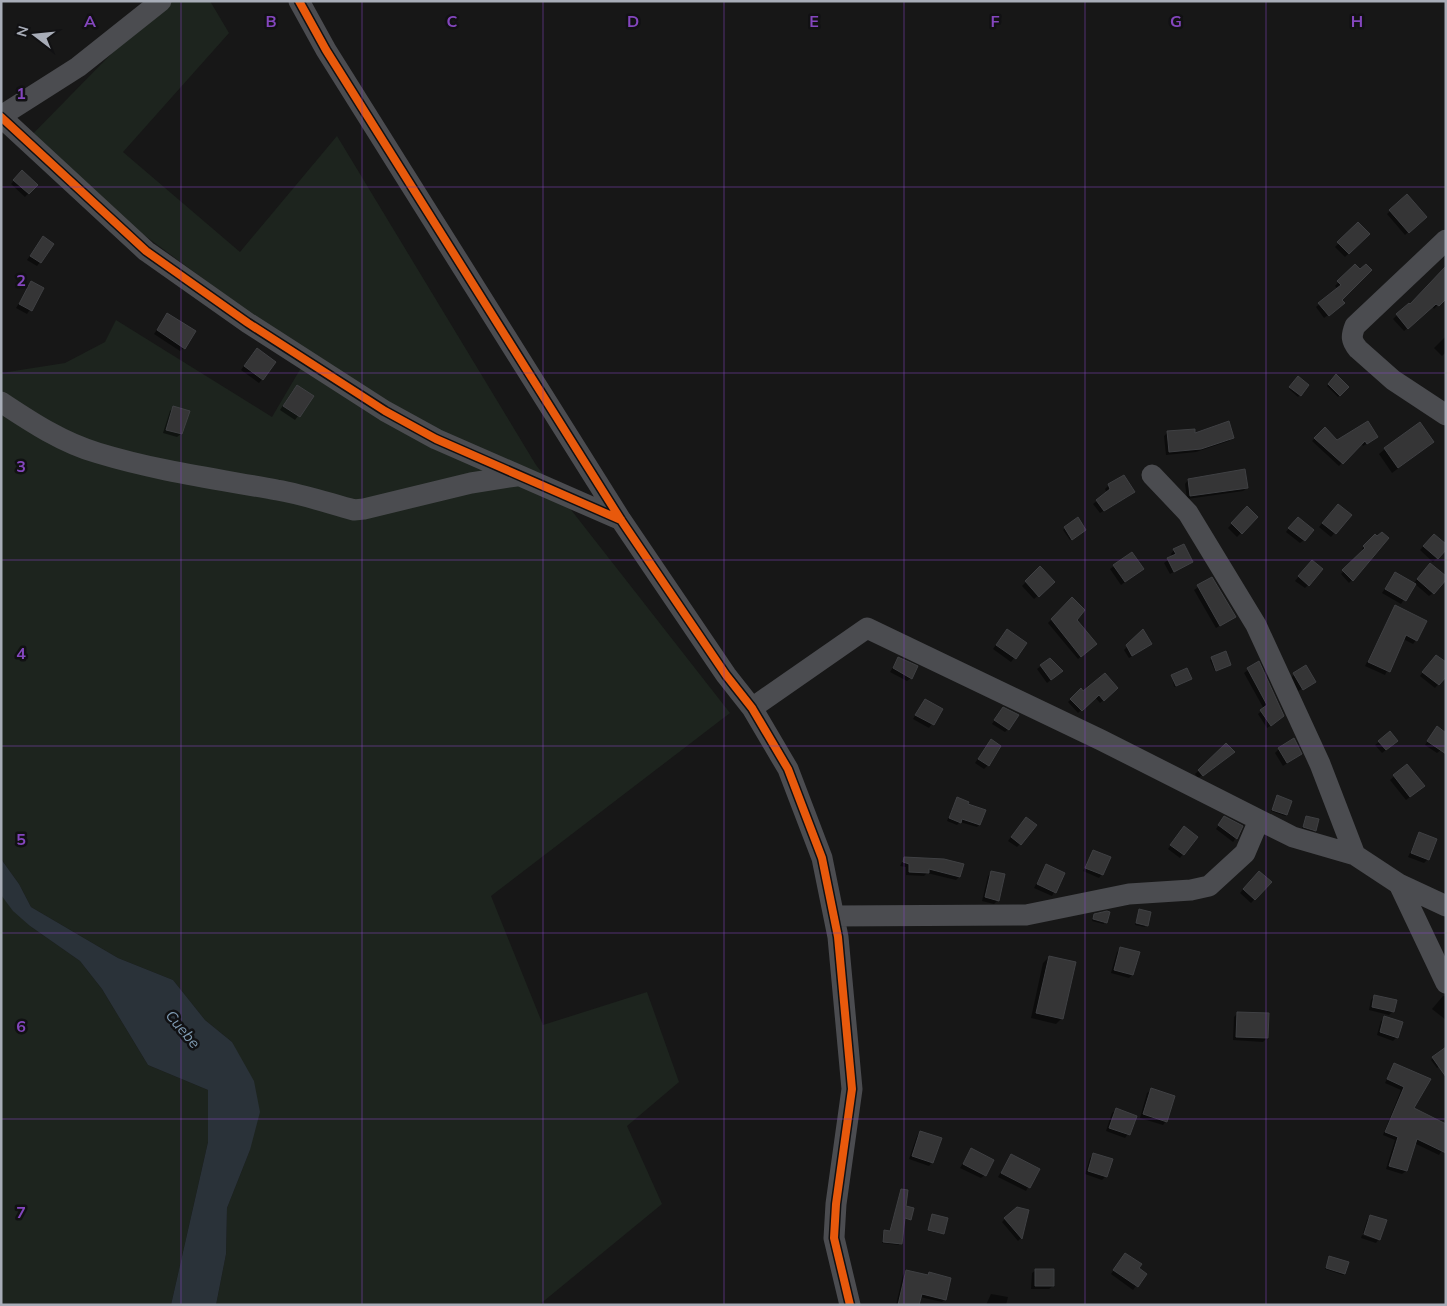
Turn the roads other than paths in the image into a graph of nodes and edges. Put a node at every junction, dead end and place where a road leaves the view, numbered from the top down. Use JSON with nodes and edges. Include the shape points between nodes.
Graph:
{"nodes":[{"id":1,"x":161,"y":1,"type":"edge"},
{"id":2,"x":299,"y":1,"type":"edge"},
{"id":3,"x":1,"y":116,"type":"edge"},
{"id":4,"x":1446,"y":240,"type":"edge"},
{"id":5,"x":1,"y":402,"type":"edge"},
{"id":6,"x":1446,"y":416,"type":"edge"},
{"id":7,"x":1152,"y":475,"type":"dead end"},
{"id":8,"x":516,"y":476,"type":"junction"},
{"id":9,"x":621,"y":520,"type":"junction"},
{"id":10,"x":752,"y":708,"type":"junction"},
{"id":11,"x":1259,"y":820,"type":"junction"},
{"id":12,"x":1355,"y":856,"type":"junction"},
{"id":13,"x":1399,"y":884,"type":"junction"},
{"id":14,"x":1446,"y":906,"type":"edge"},
{"id":15,"x":834,"y":916,"type":"junction"},
{"id":16,"x":1446,"y":983,"type":"edge"},
{"id":17,"x":850,"y":1305,"type":"edge"}],
"edges":[{"from":1,"to":3,"type":"street","via":[[78,67]]},
{"from":2,"to":9,"type":"street","via":[[331,58]]},
{"from":3,"to":8,"type":"street","via":[[146,251],[248,323],[385,412]]},
{"from":4,"to":6,"type":"street","via":[[1355,326],[1351,335],[1358,349],[1393,380]]},
{"from":5,"to":8,"type":"street","via":[[29,422],[97,453],[206,479],[278,490],[354,510],[471,482]]},
{"from":7,"to":12,"type":"street","via":[[1188,513],[1256,624],[1320,764]]},
{"from":8,"to":9,"type":"street"},
{"from":9,"to":10,"type":"street"},
{"from":10,"to":11,"type":"street","via":[[867,628]]},
{"from":10,"to":15,"type":"street","via":[[788,769],[806,811],[822,858]]},
{"from":11,"to":12,"type":"street","via":[[1293,837]]},
{"from":11,"to":15,"type":"street","via":[[1245,853],[1209,886],[1129,894],[1026,915]]},
{"from":12,"to":13,"type":"street"},
{"from":13,"to":14,"type":"street"},
{"from":13,"to":16,"type":"street"},
{"from":15,"to":17,"type":"street","via":[[852,1088],[834,1238]]}]}
